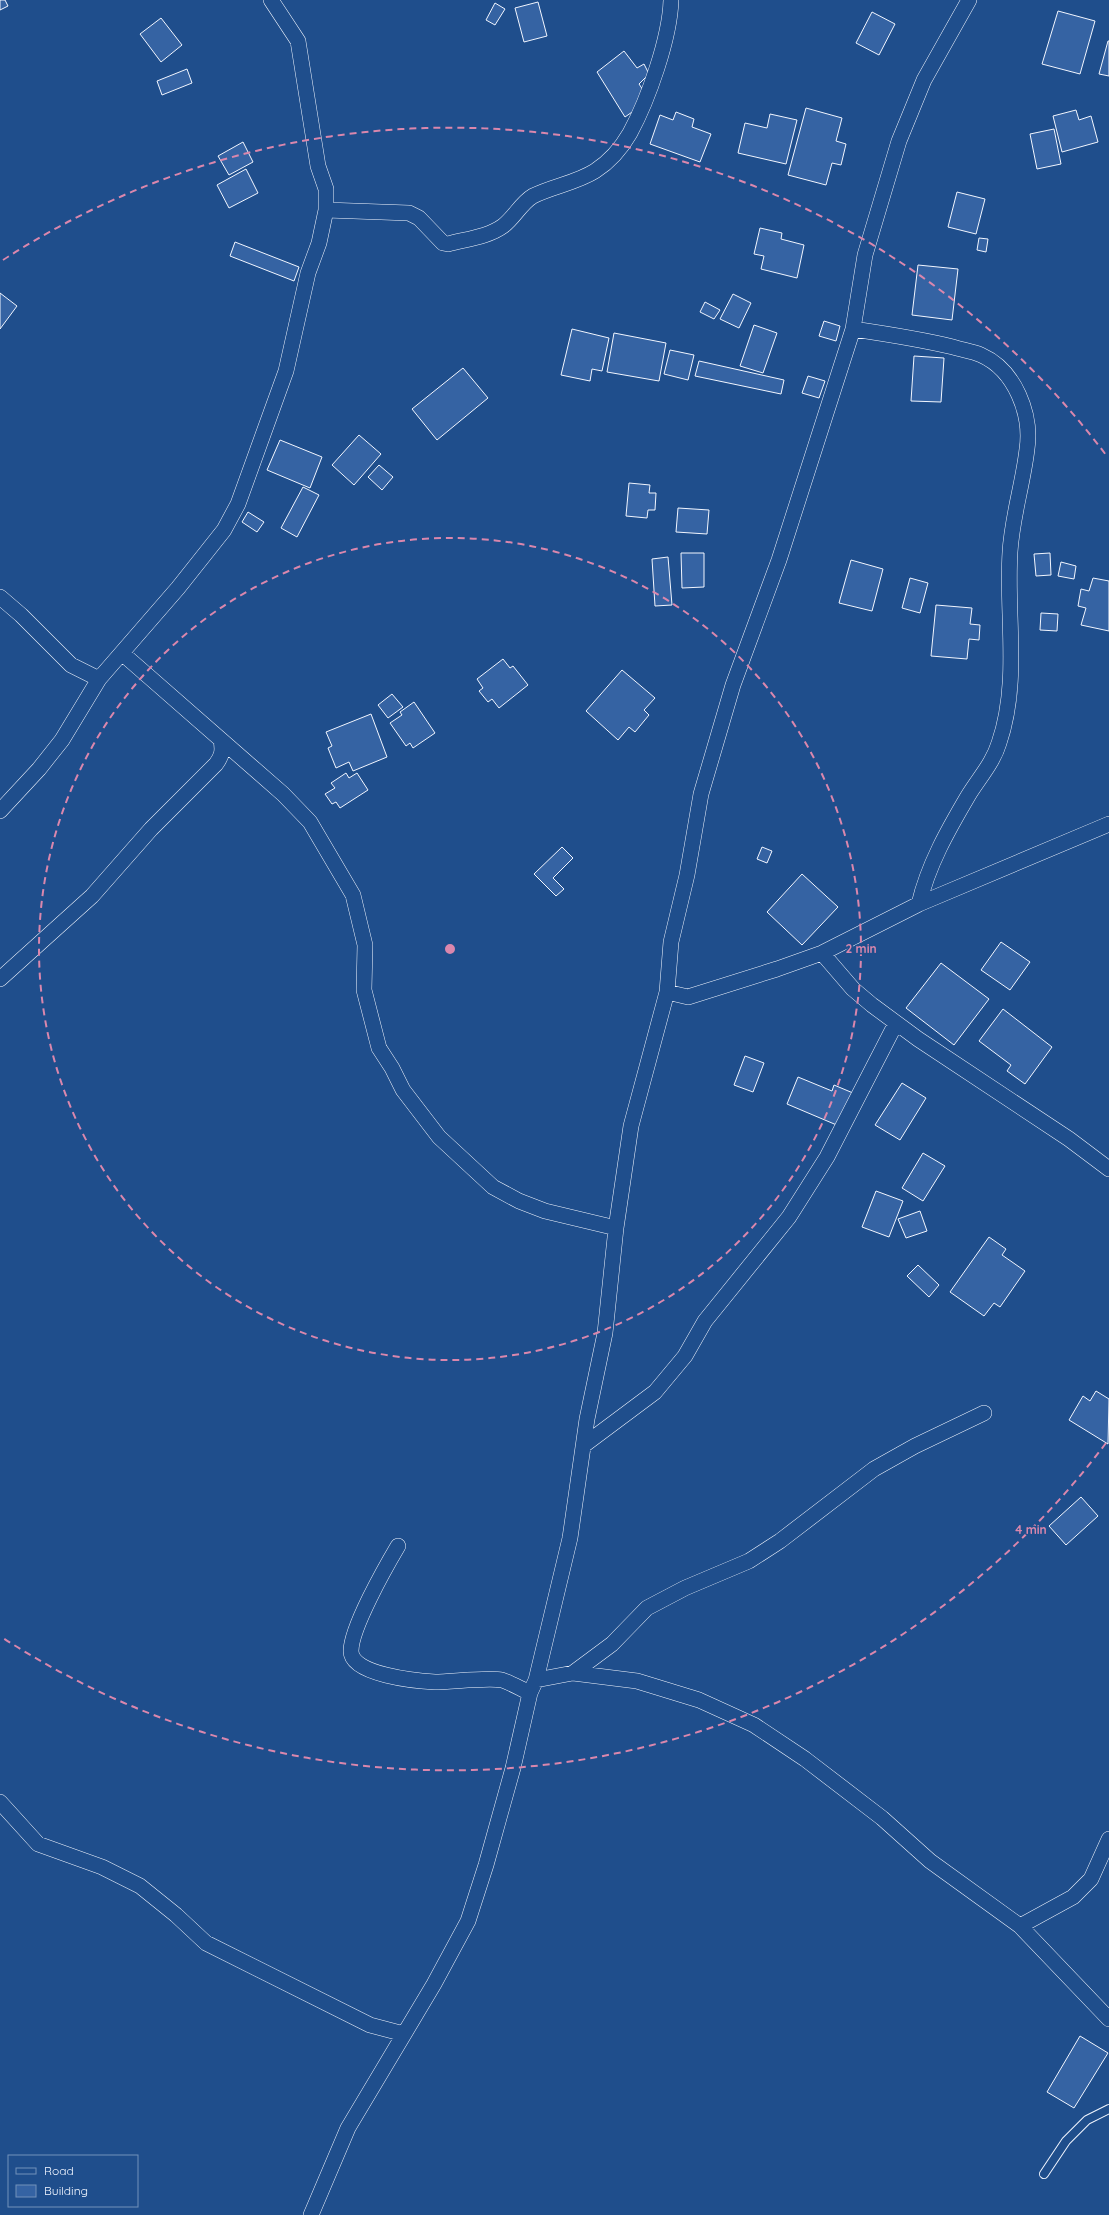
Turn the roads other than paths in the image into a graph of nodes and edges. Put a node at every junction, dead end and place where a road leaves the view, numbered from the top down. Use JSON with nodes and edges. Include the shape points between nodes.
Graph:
{"nodes":[{"id":1,"x":271,"y":0,"type":"edge"},
{"id":2,"x":671,"y":0,"type":"edge"},
{"id":3,"x":969,"y":0,"type":"edge"},
{"id":4,"x":326,"y":210,"type":"junction"},
{"id":5,"x":853,"y":329,"type":"junction"},
{"id":6,"x":0,"y":597,"type":"edge"},
{"id":7,"x":123,"y":654,"type":"junction"},
{"id":8,"x":99,"y":679,"type":"junction"},
{"id":9,"x":221,"y":740,"type":"junction"},
{"id":10,"x":0,"y":811,"type":"edge"},
{"id":11,"x":1109,"y":824,"type":"edge"},
{"id":12,"x":919,"y":904,"type":"junction"},
{"id":13,"x":822,"y":953,"type":"junction"},
{"id":14,"x":0,"y":979,"type":"edge"},
{"id":15,"x":667,"y":992,"type":"junction"},
{"id":16,"x":896,"y":1023,"type":"junction"},
{"id":17,"x":1109,"y":1169,"type":"edge"},
{"id":18,"x":616,"y":1228,"type":"junction"},
{"id":19,"x":984,"y":1413,"type":"dead end"},
{"id":20,"x":584,"y":1445,"type":"junction"},
{"id":21,"x":398,"y":1546,"type":"dead end"},
{"id":22,"x":573,"y":1673,"type":"junction"},
{"id":23,"x":533,"y":1686,"type":"junction"},
{"id":24,"x":0,"y":1802,"type":"edge"},
{"id":25,"x":1109,"y":1839,"type":"edge"},
{"id":26,"x":1020,"y":1926,"type":"junction"},
{"id":27,"x":1109,"y":2019,"type":"edge"},
{"id":28,"x":404,"y":2034,"type":"junction"},
{"id":29,"x":1109,"y":2109,"type":"edge"},
{"id":30,"x":1044,"y":2174,"type":"dead end"},
{"id":31,"x":311,"y":2215,"type":"edge"}],
"edges":[{"from":1,"to":4,"type":"street","via":[[298,41],[318,166],[326,189]]},
{"from":2,"to":4,"type":"street","via":[[665,37],[640,110],[629,134],[616,153],[596,171],[532,197],[502,226],[482,236],[448,244],[442,243],[419,218],[409,213]]},
{"from":3,"to":5,"type":"street","via":[[924,80],[899,141],[865,255]]},
{"from":4,"to":7,"type":"street","via":[[319,243],[308,273],[286,371],[238,504],[224,530],[208,551]]},
{"from":5,"to":12,"type":"street","via":[[934,342],[981,355],[998,365],[1012,384],[1023,405],[1027,421],[1027,448],[1010,552],[1011,636],[1005,720],[999,744],[988,766],[969,794],[925,879]]},
{"from":5,"to":15,"type":"street","via":[[779,560],[733,685],[701,794],[687,875],[671,942]]},
{"from":6,"to":8,"type":"street","via":[[71,665]]},
{"from":7,"to":8,"type":"street"},
{"from":7,"to":9,"type":"street"},
{"from":8,"to":10,"type":"street","via":[[62,740]]},
{"from":9,"to":14,"type":"street","via":[[221,757],[216,764],[151,829],[92,896]]},
{"from":9,"to":18,"type":"street","via":[[283,794],[310,822],[342,873],[353,895],[361,923],[365,945],[364,990],[379,1048],[418,1111],[439,1137],[493,1187],[520,1201],[591,1224]]},
{"from":11,"to":12,"type":"street"},
{"from":12,"to":13,"type":"street"},
{"from":13,"to":15,"type":"street","via":[[688,997]]},
{"from":13,"to":16,"type":"street","via":[[853,989]]},
{"from":15,"to":18,"type":"street","via":[[632,1126]]},
{"from":16,"to":17,"type":"street"},
{"from":16,"to":20,"type":"street","via":[[827,1158],[789,1217],[705,1322],[685,1356],[655,1392]]},
{"from":18,"to":20,"type":"street","via":[[605,1333]]},
{"from":19,"to":22,"type":"street","via":[[874,1469],[780,1541],[748,1561],[685,1588],[648,1608],[612,1644]]},
{"from":20,"to":23,"type":"street","via":[[570,1538]]},
{"from":21,"to":23,"type":"street","via":[[353,1638],[351,1652],[356,1663],[370,1672],[417,1681],[501,1680]]},
{"from":22,"to":23,"type":"street"},
{"from":22,"to":26,"type":"street","via":[[637,1680],[699,1700],[754,1726],[811,1763],[882,1818],[930,1860]]},
{"from":23,"to":28,"type":"street","via":[[513,1768],[468,1921]]},
{"from":24,"to":28,"type":"street","via":[[38,1844],[102,1867],[140,1886],[206,1943],[370,2025]]},
{"from":25,"to":26,"type":"street","via":[[1091,1879],[1073,1897]]},
{"from":26,"to":27,"type":"street"},
{"from":28,"to":31,"type":"street","via":[[348,2128]]},
{"from":29,"to":30,"type":"lane","via":[[1087,2120],[1066,2141]]}]}
